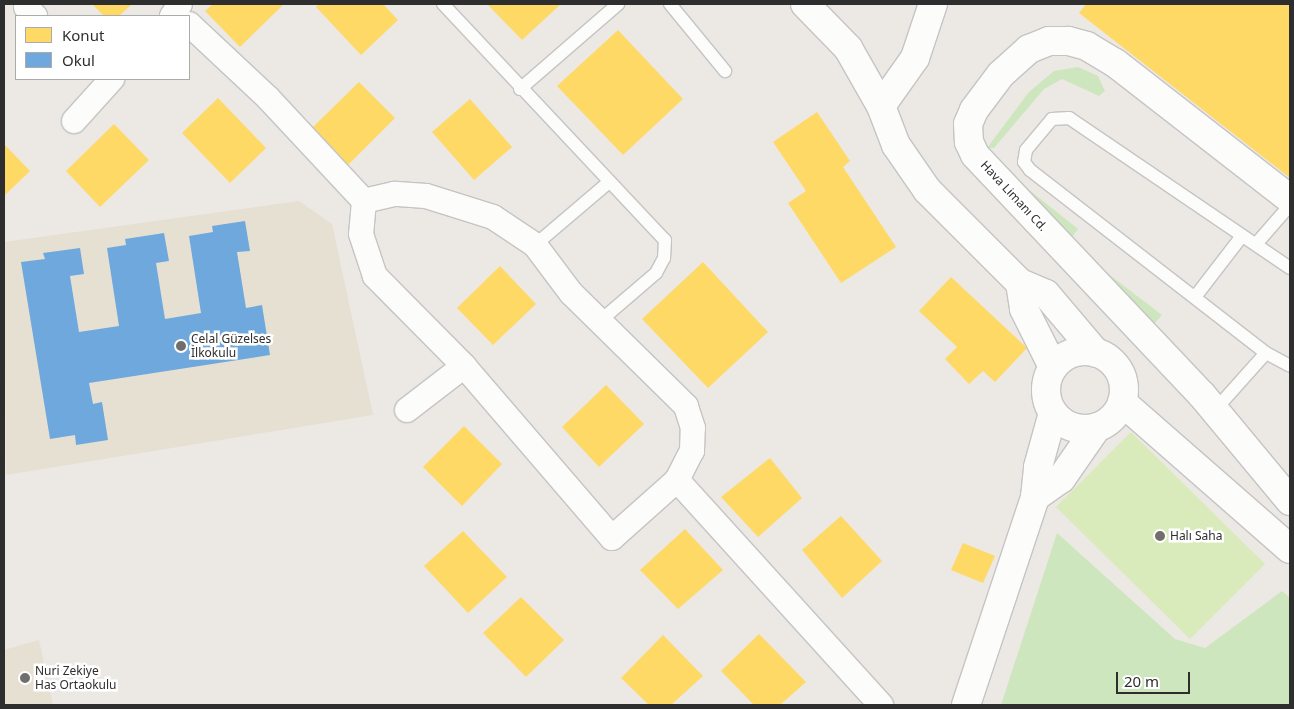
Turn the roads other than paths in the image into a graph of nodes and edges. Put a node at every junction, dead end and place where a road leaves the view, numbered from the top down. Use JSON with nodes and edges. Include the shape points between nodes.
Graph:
{"nodes":[{"id":1,"x":443,"y":4,"type":"edge"},
{"id":2,"x":618,"y":4,"type":"edge"},
{"id":3,"x":670,"y":4,"type":"edge"},
{"id":4,"x":805,"y":4,"type":"edge"},
{"id":5,"x":933,"y":4,"type":"edge"},
{"id":6,"x":190,"y":24,"type":"edge"},
{"id":7,"x":726,"y":71,"type":"dead end"},
{"id":8,"x":105,"y":81,"type":"edge"},
{"id":9,"x":520,"y":89,"type":"junction"},
{"id":10,"x":881,"y":106,"type":"junction"},
{"id":11,"x":74,"y":121,"type":"dead end"},
{"id":12,"x":609,"y":182,"type":"junction"},
{"id":13,"x":1290,"y":198,"type":"edge"},
{"id":14,"x":364,"y":201,"type":"junction"},
{"id":15,"x":1290,"y":205,"type":"edge"},
{"id":16,"x":1242,"y":236,"type":"junction"},
{"id":17,"x":535,"y":244,"type":"junction"},
{"id":18,"x":1257,"y":244,"type":"junction"},
{"id":19,"x":1290,"y":268,"type":"edge"},
{"id":20,"x":1020,"y":283,"type":"junction"},
{"id":21,"x":1195,"y":297,"type":"junction"},
{"id":22,"x":600,"y":321,"type":"junction"},
{"id":23,"x":1096,"y":353,"type":"junction"},
{"id":24,"x":1266,"y":353,"type":"junction"},
{"id":25,"x":464,"y":366,"type":"junction"},
{"id":26,"x":1290,"y":366,"type":"edge"},
{"id":27,"x":1053,"y":367,"type":"junction"},
{"id":28,"x":1122,"y":402,"type":"junction"},
{"id":29,"x":407,"y":410,"type":"dead end"},
{"id":30,"x":1215,"y":410,"type":"junction"},
{"id":31,"x":1053,"y":413,"type":"junction"},
{"id":32,"x":1097,"y":427,"type":"junction"},
{"id":33,"x":677,"y":480,"type":"junction"},
{"id":34,"x":1035,"y":497,"type":"junction"},
{"id":35,"x":1290,"y":501,"type":"edge"},
{"id":36,"x":1290,"y":550,"type":"edge"},
{"id":37,"x":881,"y":705,"type":"edge"},
{"id":38,"x":966,"y":705,"type":"edge"}],
"edges":[{"from":1,"to":9,"type":"lane"},
{"from":2,"to":9,"type":"lane"},
{"from":3,"to":7,"type":"lane"},
{"from":4,"to":10,"type":"street","via":[[848,48]]},
{"from":5,"to":10,"type":"street","via":[[915,58]]},
{"from":6,"to":14,"type":"street","via":[[268,98]]},
{"from":8,"to":11,"type":"street"},
{"from":9,"to":12,"type":"lane"},
{"from":10,"to":20,"type":"street","via":[[896,145],[927,190]]},
{"from":12,"to":17,"type":"lane"},
{"from":12,"to":22,"type":"lane","via":[[665,240],[666,249],[656,273]]},
{"from":13,"to":30,"type":"street","name":"Hava Limanı Cd.","via":[[1115,63],[1087,46],[1068,40],[1029,49],[1001,74],[974,110],[968,124],[969,142],[975,155]]},
{"from":14,"to":17,"type":"street","via":[[394,194],[426,196],[493,217]]},
{"from":14,"to":25,"type":"street","via":[[361,234],[375,276]]},
{"from":15,"to":18,"type":"lane"},
{"from":16,"to":18,"type":"lane"},
{"from":16,"to":21,"type":"lane"},
{"from":16,"to":21,"type":"lane","via":[[1070,118],[1052,119],[1026,150],[1024,162],[1030,170]]},
{"from":17,"to":22,"type":"street","via":[[571,293]]},
{"from":18,"to":19,"type":"lane"},
{"from":20,"to":23,"type":"street","via":[[1046,294]]},
{"from":20,"to":27,"type":"street","via":[[1024,309]]},
{"from":21,"to":24,"type":"lane"},
{"from":22,"to":33,"type":"street","via":[[686,406],[693,428],[692,451]]},
{"from":23,"to":27,"type":"street","via":[[1072,353]]},
{"from":23,"to":28,"type":"street","via":[[1116,367],[1124,390]]},
{"from":24,"to":26,"type":"lane"},
{"from":24,"to":30,"type":"lane"},
{"from":25,"to":29,"type":"street"},
{"from":25,"to":33,"type":"street","via":[[612,538]]},
{"from":27,"to":31,"type":"street","via":[[1045,390]]},
{"from":28,"to":32,"type":"street","via":[[1117,413]]},
{"from":28,"to":36,"type":"street"},
{"from":30,"to":35,"type":"street","name":"Hava Limanı Cd."},
{"from":31,"to":32,"type":"street","via":[[1073,427]]},
{"from":31,"to":34,"type":"street","via":[[1038,467]]},
{"from":32,"to":34,"type":"street","via":[[1061,479]]},
{"from":33,"to":37,"type":"street"},
{"from":34,"to":38,"type":"street"}]}
